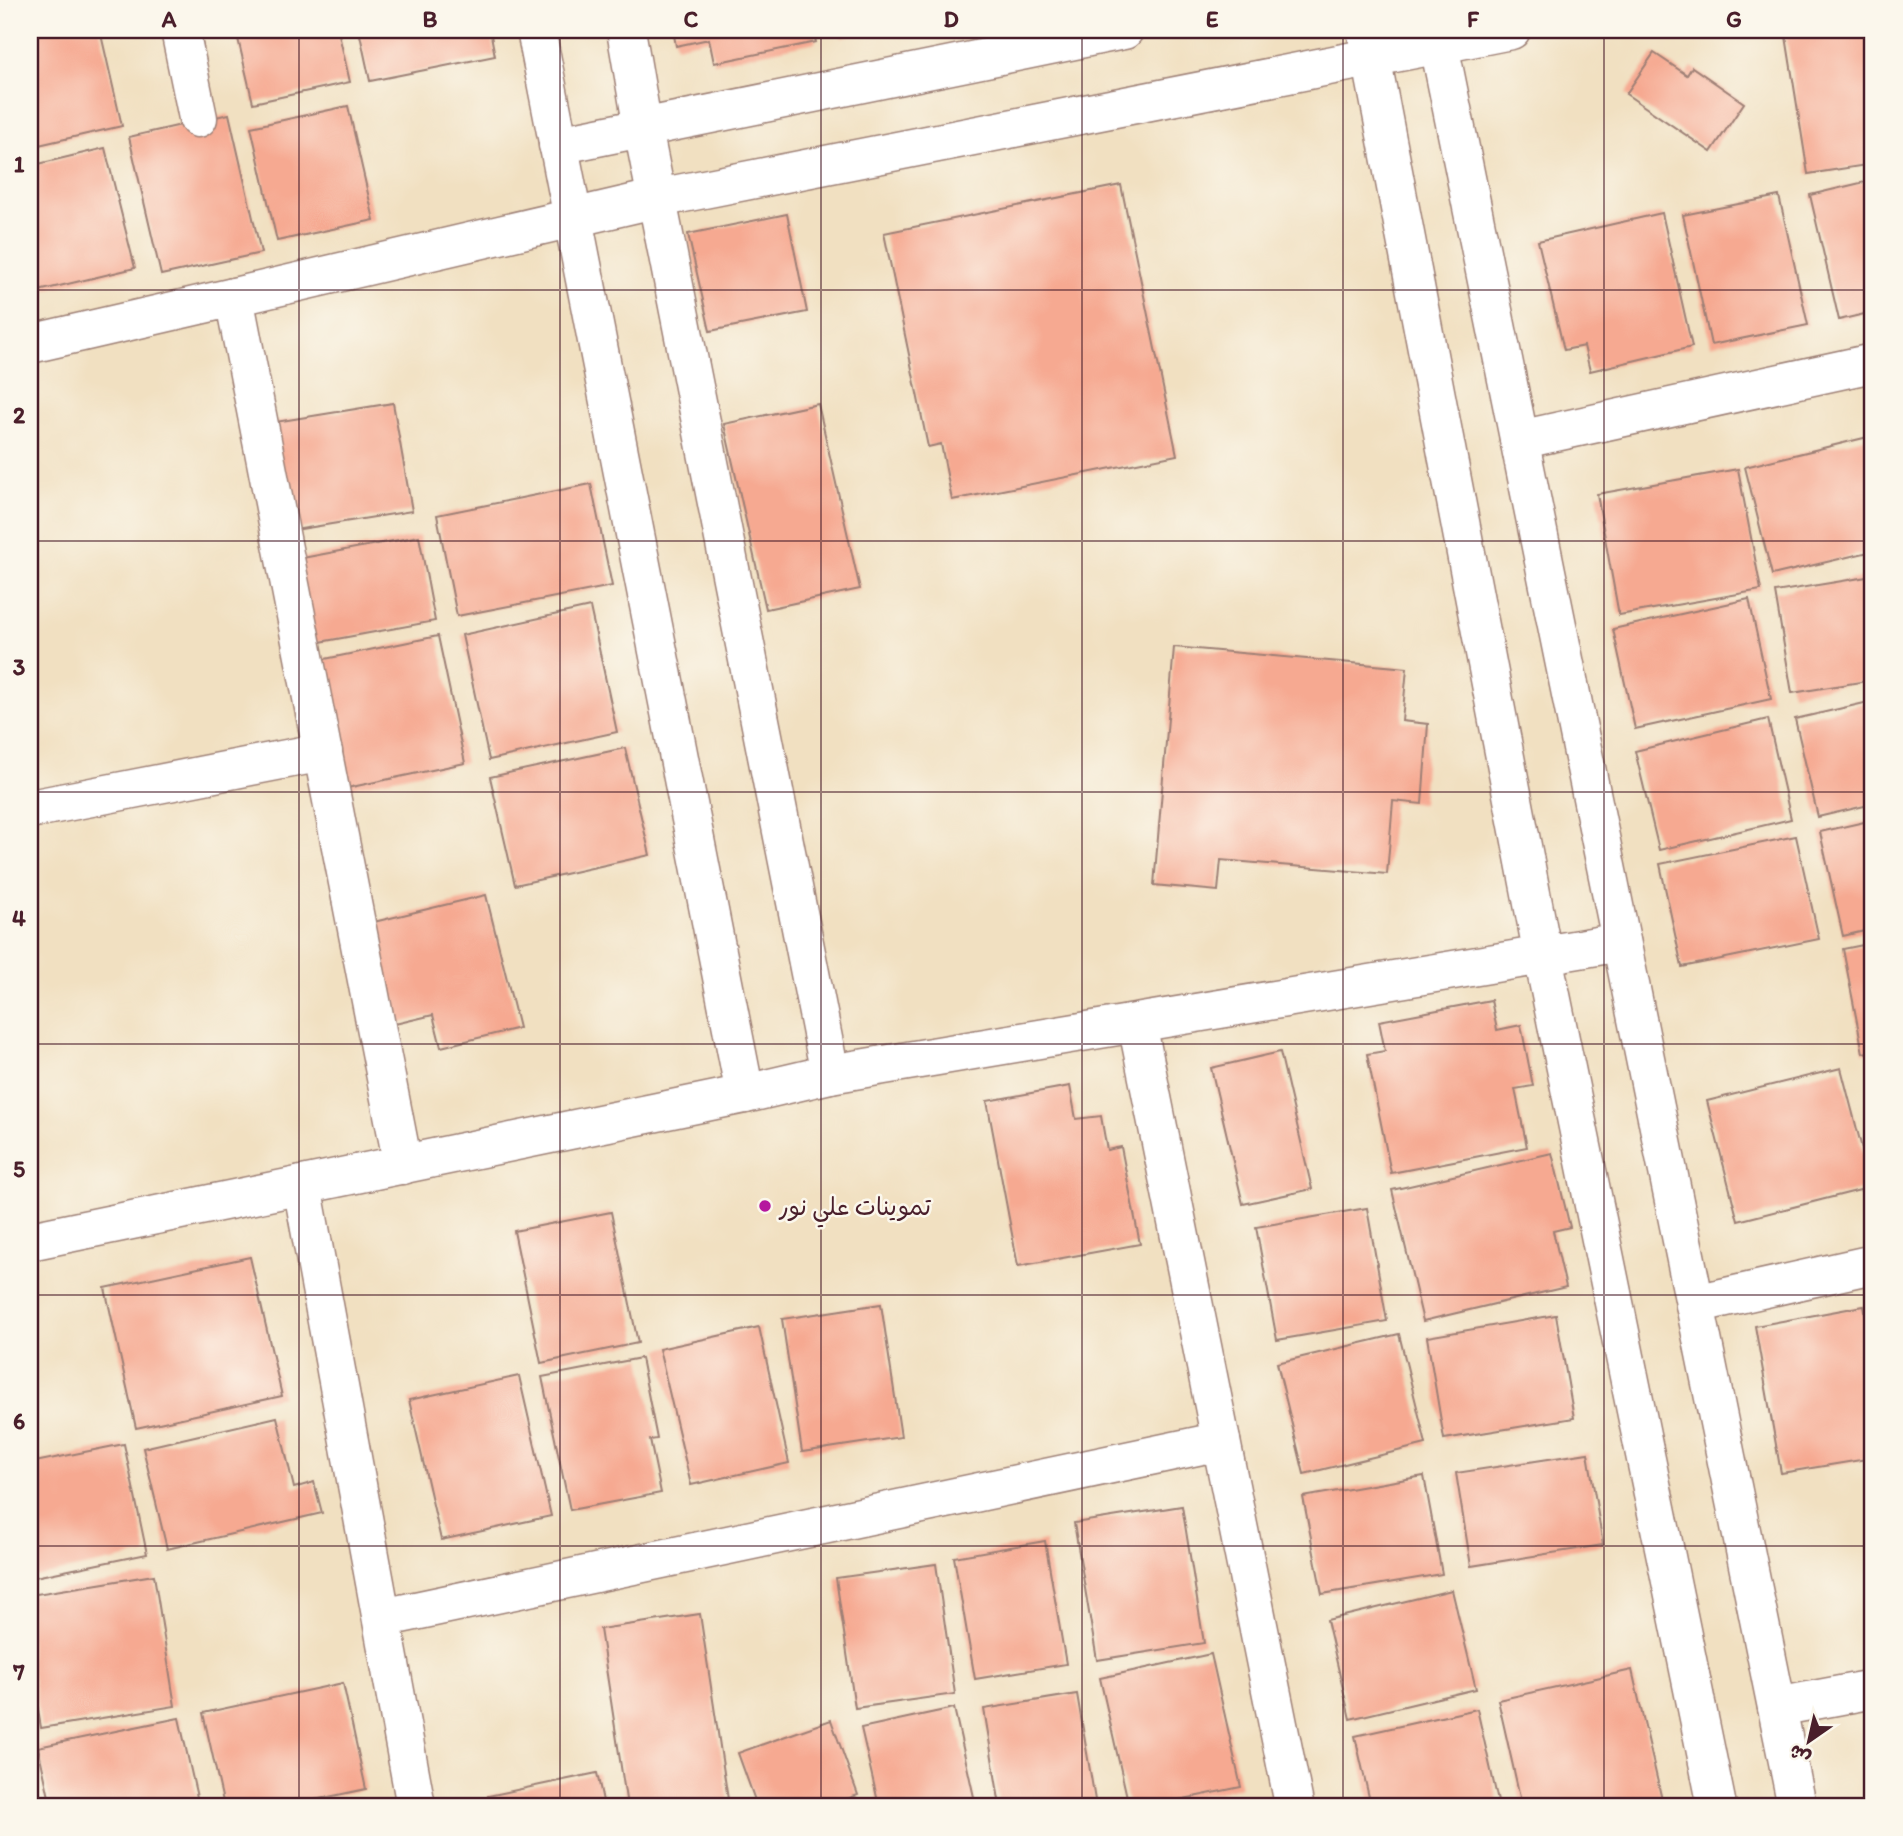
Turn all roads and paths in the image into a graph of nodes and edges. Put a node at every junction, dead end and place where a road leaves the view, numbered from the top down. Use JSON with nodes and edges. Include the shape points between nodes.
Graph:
{"nodes":[{"id":1,"x":180,"y":30,"type":"edge"},
{"id":2,"x":536,"y":30,"type":"edge"},
{"id":3,"x":626,"y":30,"type":"edge"},
{"id":4,"x":1511,"y":30,"type":"edge"},
{"id":5,"x":1109,"y":31,"type":"edge"},
{"id":6,"x":1437,"y":37,"type":"edge"},
{"id":7,"x":1368,"y":44,"type":"edge"},
{"id":8,"x":198,"y":118,"type":"dead end"},
{"id":9,"x":643,"y":128,"type":"junction"},
{"id":10,"x":558,"y":145,"type":"junction"},
{"id":11,"x":658,"y":198,"type":"junction"},
{"id":12,"x":574,"y":216,"type":"junction"},
{"id":13,"x":234,"y":297,"type":"junction"},
{"id":14,"x":30,"y":344,"type":"edge"},
{"id":15,"x":1873,"y":366,"type":"edge"},
{"id":16,"x":1519,"y":440,"type":"junction"},
{"id":17,"x":323,"y":752,"type":"junction"},
{"id":18,"x":30,"y":809,"type":"edge"},
{"id":19,"x":1621,"y":942,"type":"junction"},
{"id":20,"x":1543,"y":956,"type":"junction"},
{"id":21,"x":1137,"y":1023,"type":"junction"},
{"id":22,"x":830,"y":1074,"type":"junction"},
{"id":23,"x":745,"y":1094,"type":"junction"},
{"id":24,"x":403,"y":1164,"type":"junction"},
{"id":25,"x":302,"y":1185,"type":"junction"},
{"id":26,"x":30,"y":1241,"type":"edge"},
{"id":27,"x":1873,"y":1264,"type":"edge"},
{"id":28,"x":1695,"y":1304,"type":"junction"},
{"id":29,"x":1221,"y":1441,"type":"junction"},
{"id":30,"x":382,"y":1618,"type":"junction"},
{"id":31,"x":1873,"y":1689,"type":"edge"},
{"id":32,"x":1777,"y":1707,"type":"junction"},
{"id":33,"x":416,"y":1806,"type":"edge"},
{"id":34,"x":1292,"y":1806,"type":"edge"},
{"id":35,"x":1717,"y":1806,"type":"edge"},
{"id":36,"x":1797,"y":1806,"type":"edge"}],
"edges":[{"from":1,"to":8,"type":"street"},
{"from":2,"to":10,"type":"street"},
{"from":3,"to":9,"type":"street"},
{"from":4,"to":6,"type":"street"},
{"from":5,"to":9,"type":"street"},
{"from":6,"to":7,"type":"street"},
{"from":6,"to":16,"type":"street"},
{"from":7,"to":11,"type":"street"},
{"from":7,"to":20,"type":"street"},
{"from":9,"to":10,"type":"street"},
{"from":9,"to":11,"type":"street"},
{"from":10,"to":12,"type":"street"},
{"from":11,"to":12,"type":"street"},
{"from":11,"to":22,"type":"street"},
{"from":12,"to":13,"type":"street"},
{"from":12,"to":23,"type":"street"},
{"from":13,"to":14,"type":"street"},
{"from":13,"to":17,"type":"street"},
{"from":15,"to":16,"type":"street"},
{"from":16,"to":19,"type":"street"},
{"from":17,"to":18,"type":"street"},
{"from":17,"to":24,"type":"street"},
{"from":19,"to":20,"type":"street"},
{"from":19,"to":28,"type":"street"},
{"from":20,"to":21,"type":"street"},
{"from":20,"to":35,"type":"street"},
{"from":21,"to":22,"type":"street"},
{"from":21,"to":29,"type":"street"},
{"from":22,"to":23,"type":"street"},
{"from":23,"to":24,"type":"street"},
{"from":24,"to":25,"type":"street"},
{"from":25,"to":26,"type":"street"},
{"from":25,"to":30,"type":"street"},
{"from":27,"to":28,"type":"street"},
{"from":28,"to":32,"type":"street"},
{"from":29,"to":30,"type":"street"},
{"from":29,"to":34,"type":"street"},
{"from":30,"to":33,"type":"street"},
{"from":31,"to":32,"type":"street"},
{"from":32,"to":36,"type":"street"}]}
